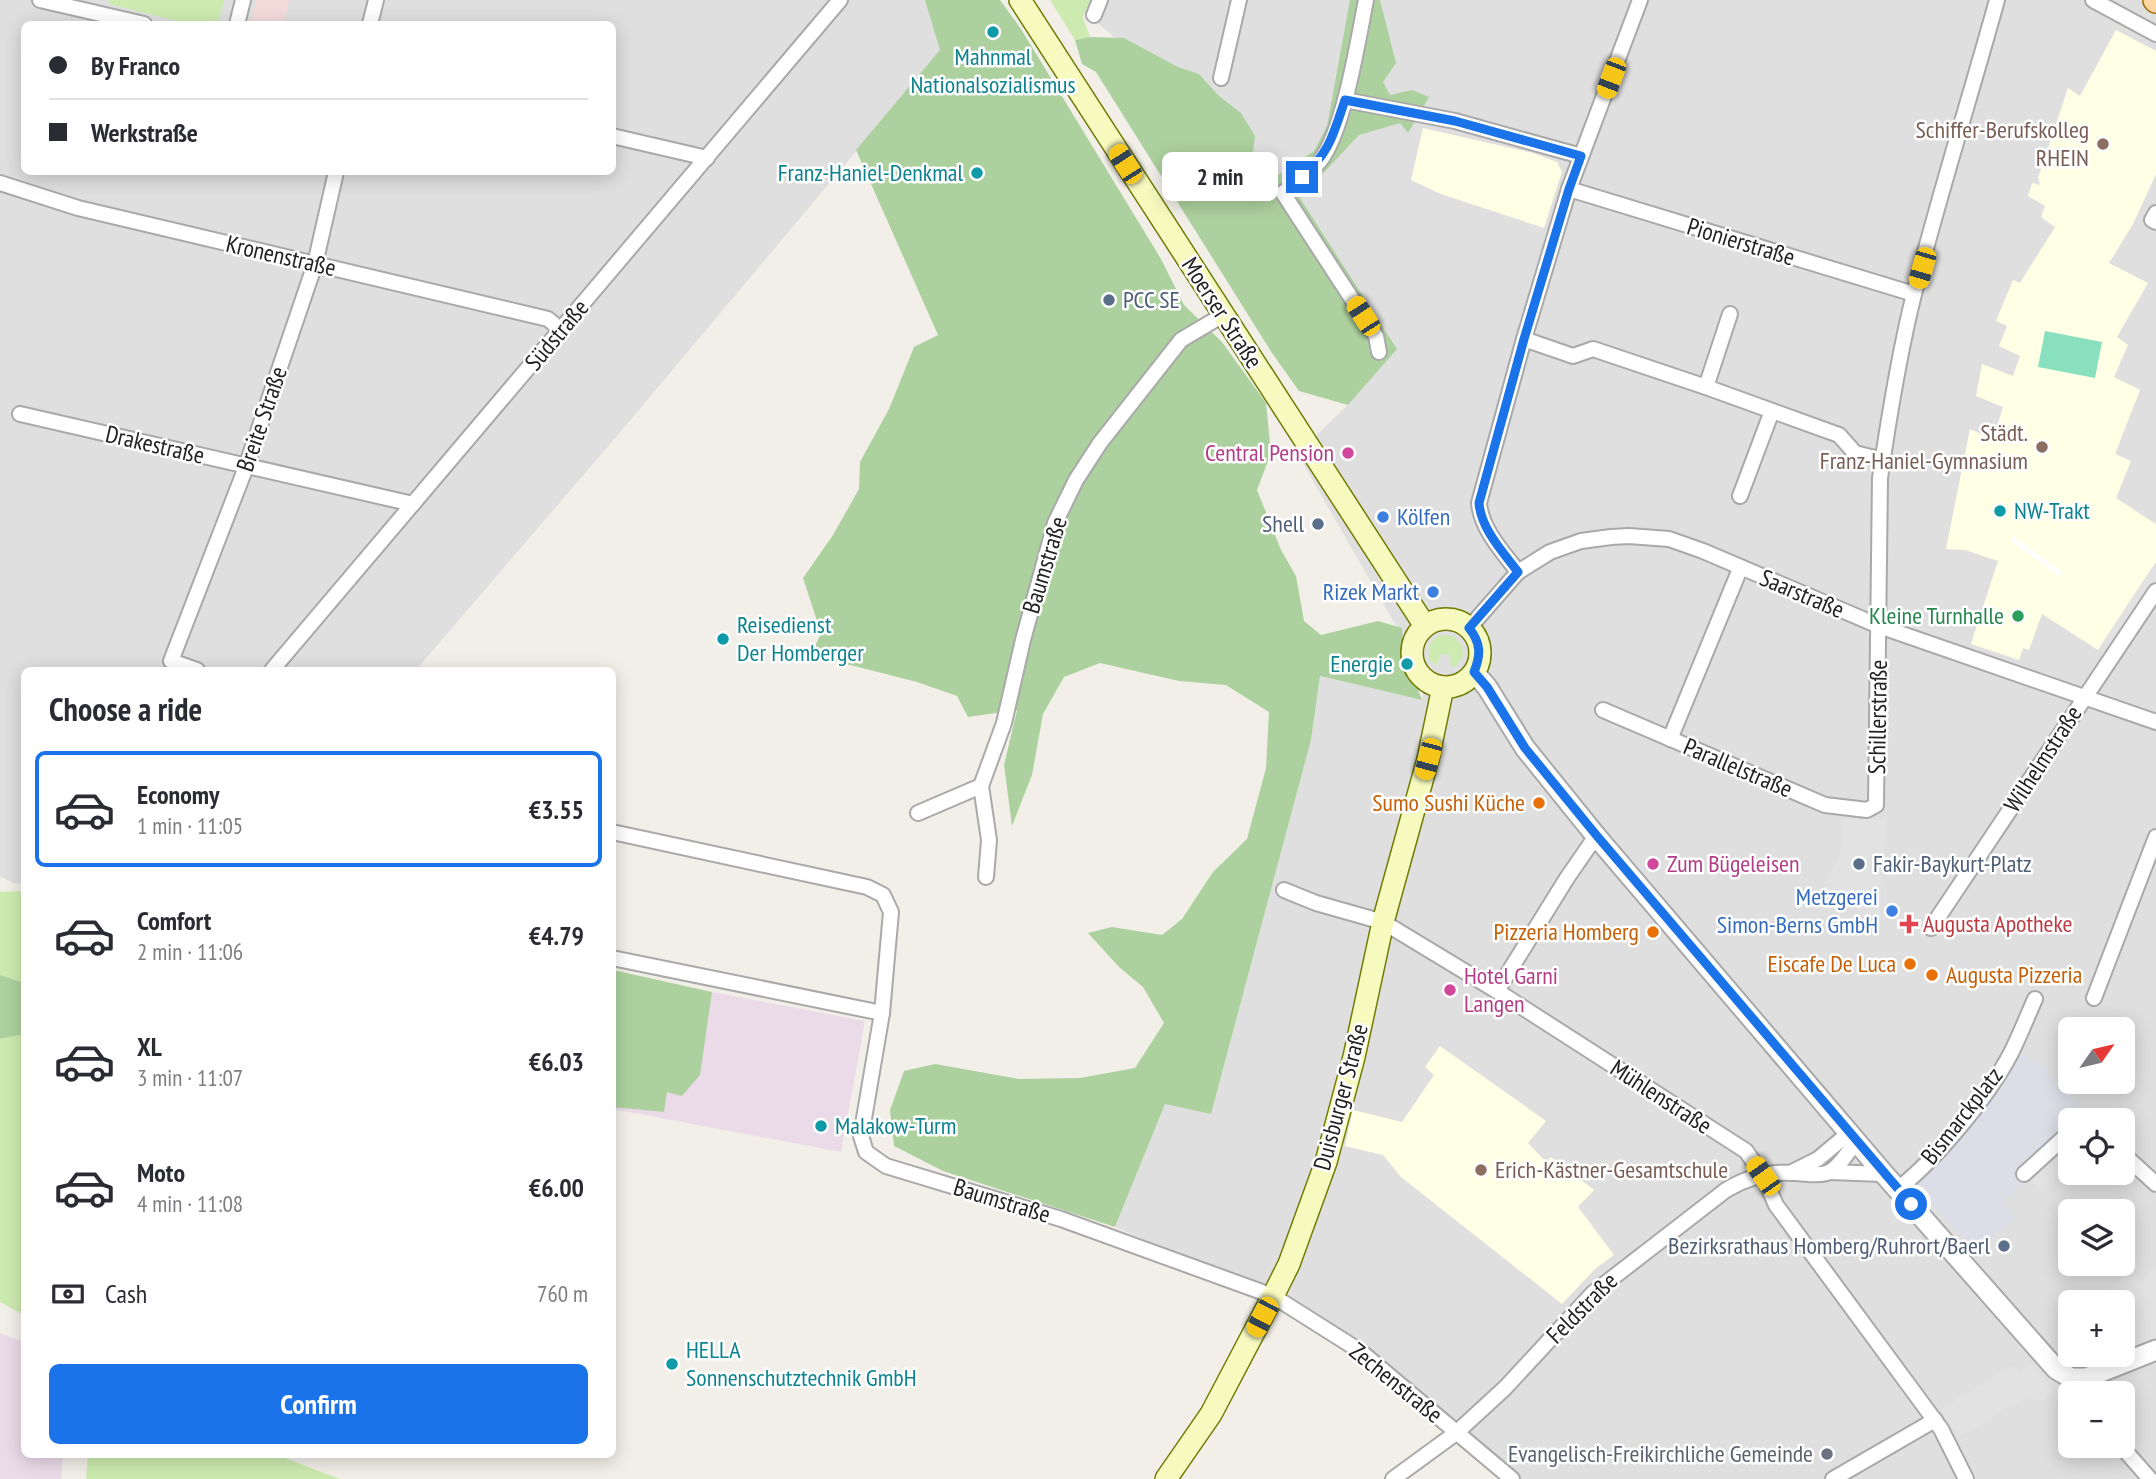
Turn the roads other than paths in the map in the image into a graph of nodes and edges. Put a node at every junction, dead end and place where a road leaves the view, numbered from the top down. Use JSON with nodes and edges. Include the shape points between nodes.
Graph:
{"nodes":[{"id":1,"x":40,"y":0,"type":"edge"},
{"id":2,"x":243,"y":0,"type":"edge"},
{"id":3,"x":376,"y":0,"type":"edge"},
{"id":4,"x":840,"y":0,"type":"edge"},
{"id":5,"x":1020,"y":0,"type":"edge"},
{"id":6,"x":1100,"y":0,"type":"edge"},
{"id":7,"x":1239,"y":0,"type":"edge"},
{"id":8,"x":1366,"y":0,"type":"edge"},
{"id":9,"x":1640,"y":0,"type":"edge"},
{"id":10,"x":1997,"y":0,"type":"edge"},
{"id":11,"x":2093,"y":0,"type":"edge"},
{"id":12,"x":1094,"y":15,"type":"dead end"},
{"id":13,"x":131,"y":21,"type":"edge"},
{"id":14,"x":238,"y":21,"type":"edge"},
{"id":15,"x":371,"y":21,"type":"edge"},
{"id":16,"x":2156,"y":34,"type":"edge"},
{"id":17,"x":1221,"y":78,"type":"dead end"},
{"id":18,"x":1345,"y":100,"type":"junction"},
{"id":19,"x":616,"y":137,"type":"edge"},
{"id":20,"x":1581,"y":156,"type":"junction"},
{"id":21,"x":707,"y":158,"type":"junction"},
{"id":22,"x":335,"y":175,"type":"edge"},
{"id":23,"x":0,"y":183,"type":"edge"},
{"id":24,"x":1569,"y":189,"type":"junction"},
{"id":25,"x":315,"y":264,"type":"junction"},
{"id":26,"x":1914,"y":294,"type":"junction"},
{"id":27,"x":1730,"y":314,"type":"dead end"},
{"id":28,"x":1223,"y":315,"type":"junction"},
{"id":29,"x":561,"y":330,"type":"junction"},
{"id":30,"x":1524,"y":339,"type":"junction"},
{"id":31,"x":1379,"y":352,"type":"dead end"},
{"id":32,"x":1706,"y":387,"type":"junction"},
{"id":33,"x":1772,"y":411,"type":"junction"},
{"id":34,"x":20,"y":414,"type":"dead end"},
{"id":35,"x":1883,"y":460,"type":"junction"},
{"id":36,"x":246,"y":467,"type":"junction"},
{"id":37,"x":1740,"y":496,"type":"dead end"},
{"id":38,"x":413,"y":503,"type":"junction"},
{"id":39,"x":1740,"y":569,"type":"junction"},
{"id":40,"x":1518,"y":572,"type":"junction"},
{"id":41,"x":2156,"y":591,"type":"edge"},
{"id":42,"x":1425,"y":626,"type":"junction"},
{"id":43,"x":1879,"y":626,"type":"junction"},
{"id":44,"x":1469,"y":628,"type":"junction"},
{"id":45,"x":188,"y":667,"type":"edge"},
{"id":46,"x":275,"y":667,"type":"edge"},
{"id":47,"x":1474,"y":672,"type":"junction"},
{"id":48,"x":1443,"y":687,"type":"junction"},
{"id":49,"x":2083,"y":698,"type":"junction"},
{"id":50,"x":1604,"y":710,"type":"dead end"},
{"id":51,"x":2156,"y":722,"type":"edge"},
{"id":52,"x":1670,"y":739,"type":"junction"},
{"id":53,"x":981,"y":786,"type":"junction"},
{"id":54,"x":1876,"y":805,"type":"joint"},
{"id":55,"x":918,"y":813,"type":"dead end"},
{"id":56,"x":616,"y":833,"type":"edge"},
{"id":57,"x":1597,"y":836,"type":"junction"},
{"id":58,"x":2156,"y":838,"type":"edge"},
{"id":59,"x":986,"y":877,"type":"dead end"},
{"id":60,"x":1284,"y":890,"type":"dead end"},
{"id":61,"x":1383,"y":922,"type":"junction"},
{"id":62,"x":1931,"y":928,"type":"dead end"},
{"id":63,"x":616,"y":959,"type":"edge"},
{"id":64,"x":1497,"y":991,"type":"junction"},
{"id":65,"x":2094,"y":998,"type":"dead end"},
{"id":66,"x":2035,"y":999,"type":"dead end"},
{"id":67,"x":882,"y":1013,"type":"junction"},
{"id":68,"x":1853,"y":1137,"type":"junction"},
{"id":69,"x":2058,"y":1143,"type":"edge"},
{"id":70,"x":2135,"y":1165,"type":"edge"},
{"id":71,"x":1792,"y":1172,"type":"junction"},
{"id":72,"x":1829,"y":1172,"type":"junction"},
{"id":73,"x":1884,"y":1174,"type":"junction"},
{"id":74,"x":2024,"y":1174,"type":"dead end"},
{"id":75,"x":1763,"y":1176,"type":"junction"},
{"id":76,"x":2156,"y":1184,"type":"edge"},
{"id":77,"x":1898,"y":1189,"type":"junction"},
{"id":78,"x":1273,"y":1296,"type":"junction"},
{"id":79,"x":2156,"y":1350,"type":"edge"},
{"id":80,"x":2069,"y":1381,"type":"edge"},
{"id":81,"x":2080,"y":1381,"type":"edge"},
{"id":82,"x":1935,"y":1420,"type":"junction"},
{"id":83,"x":1456,"y":1433,"type":"junction"},
{"id":84,"x":2132,"y":1458,"type":"edge"},
{"id":85,"x":1166,"y":1479,"type":"edge"},
{"id":86,"x":1393,"y":1479,"type":"edge"},
{"id":87,"x":1512,"y":1479,"type":"edge"},
{"id":88,"x":1833,"y":1479,"type":"edge"},
{"id":89,"x":1966,"y":1479,"type":"edge"},
{"id":90,"x":2150,"y":1479,"type":"edge"}],
"edges":[{"from":1,"to":13,"type":"street"},
{"from":2,"to":14,"type":"street"},
{"from":3,"to":15,"type":"street"},
{"from":4,"to":21,"type":"street","name":"Südstraße"},
{"from":5,"to":28,"type":"main road","name":"Moerser Straße"},
{"from":6,"to":12,"type":"street"},
{"from":7,"to":17,"type":"street"},
{"from":8,"to":18,"type":"street"},
{"from":9,"to":20,"type":"street"},
{"from":10,"to":26,"type":"street","name":"Schillerstraße"},
{"from":11,"to":16,"type":"street"},
{"from":18,"to":20,"type":"street","via":[[1455,121]]},
{"from":18,"to":31,"type":"street","via":[[1320,160],[1283,193],[1376,336]]},
{"from":19,"to":21,"type":"street"},
{"from":20,"to":24,"type":"street"},
{"from":21,"to":29,"type":"street","name":"Südstraße"},
{"from":22,"to":25,"type":"street","name":"Breite Straße"},
{"from":23,"to":25,"type":"street","name":"Kronenstraße","via":[[78,208]]},
{"from":24,"to":26,"type":"street","name":"Pionierstraße"},
{"from":24,"to":30,"type":"street"},
{"from":25,"to":29,"type":"street","name":"Kronenstraße","via":[[548,319]]},
{"from":25,"to":36,"type":"street","name":"Breite Straße"},
{"from":26,"to":35,"type":"street","name":"Schillerstraße"},
{"from":27,"to":32,"type":"street"},
{"from":28,"to":42,"type":"main road","name":"Moerser Straße"},
{"from":28,"to":53,"type":"street","name":"Baumstraße","via":[[1181,340],[1076,480],[1055,523],[1004,723]]},
{"from":29,"to":38,"type":"street","name":"Südstraße"},
{"from":30,"to":32,"type":"street","via":[[1573,356],[1593,349]]},
{"from":30,"to":40,"type":"street","via":[[1479,503],[1486,527]]},
{"from":32,"to":33,"type":"street"},
{"from":33,"to":35,"type":"street","via":[[1839,435],[1855,453]]},
{"from":33,"to":37,"type":"street"},
{"from":34,"to":36,"type":"street","name":"Drakestraße"},
{"from":35,"to":43,"type":"street","name":"Schillerstraße"},
{"from":36,"to":38,"type":"street","name":"Drakestraße"},
{"from":36,"to":45,"type":"street","name":"Breite Straße","via":[[171,661]]},
{"from":38,"to":46,"type":"street","name":"Südstraße"},
{"from":39,"to":40,"type":"street","name":"Saarstraße","via":[[1669,539],[1629,536],[1581,541],[1550,552]]},
{"from":39,"to":43,"type":"street","name":"Saarstraße"},
{"from":39,"to":52,"type":"street"},
{"from":40,"to":44,"type":"street","name":"Saarstraße"},
{"from":41,"to":49,"type":"street","name":"Wilhelmstraße"},
{"from":42,"to":44,"type":"main road","via":[[1447,619]]},
{"from":42,"to":48,"type":"main road","via":[[1412,646],[1412,658],[1424,679]]},
{"from":43,"to":49,"type":"street","name":"Saarstraße"},
{"from":43,"to":54,"type":"street","name":"Schillerstraße"},
{"from":44,"to":47,"type":"main road","via":[[1480,648]]},
{"from":47,"to":48,"type":"main road","via":[[1458,684]]},
{"from":47,"to":57,"type":"street","via":[[1525,748]]},
{"from":48,"to":61,"type":"main road","name":"Duisburger Straße"},
{"from":49,"to":51,"type":"street","name":"Saarstraße"},
{"from":49,"to":62,"type":"street","name":"Wilhelmstraße"},
{"from":50,"to":52,"type":"street","name":"Parallelstraße"},
{"from":52,"to":54,"type":"street","name":"Parallelstraße","via":[[1825,805],[1867,810]]},
{"from":53,"to":55,"type":"street"},
{"from":53,"to":59,"type":"street","name":"Baumstraße","via":[[989,840]]},
{"from":56,"to":67,"type":"street","name":"Baumstraße","via":[[867,887],[883,895],[891,912]]},
{"from":57,"to":64,"type":"street"},
{"from":57,"to":68,"type":"street"},
{"from":58,"to":65,"type":"street"},
{"from":60,"to":61,"type":"street","name":"Mühlenstraße"},
{"from":61,"to":64,"type":"street","name":"Mühlenstraße"},
{"from":61,"to":78,"type":"main road","name":"Duisburger Straße","via":[[1326,1162]]},
{"from":63,"to":67,"type":"street"},
{"from":64,"to":75,"type":"street","name":"Mühlenstraße","via":[[1746,1151]]},
{"from":66,"to":77,"type":"street","name":"Bismarckplatz","via":[[2010,1055],[1980,1101]]},
{"from":67,"to":78,"type":"street","name":"Baumstraße","via":[[862,1136],[866,1152],[886,1166],[1061,1219]]},
{"from":68,"to":71,"type":"street","name":"Feldstraße"},
{"from":68,"to":72,"type":"street","via":[[1847,1154]]},
{"from":68,"to":73,"type":"street"},
{"from":69,"to":74,"type":"street"},
{"from":70,"to":76,"type":"street"},
{"from":71,"to":72,"type":"street","name":"Feldstraße"},
{"from":71,"to":75,"type":"street","name":"Feldstraße"},
{"from":72,"to":73,"type":"street","name":"Feldstraße"},
{"from":73,"to":77,"type":"street"},
{"from":75,"to":82,"type":"street","name":"Mühlenstraße","via":[[1776,1205]]},
{"from":75,"to":83,"type":"street","name":"Feldstraße","via":[[1726,1191],[1626,1264]]},
{"from":77,"to":80,"type":"street"},
{"from":78,"to":83,"type":"street","name":"Zechenstraße","via":[[1360,1351]]},
{"from":78,"to":85,"type":"main road","name":"Duisburger Straße","via":[[1211,1414]]},
{"from":79,"to":81,"type":"street"},
{"from":82,"to":88,"type":"street"},
{"from":82,"to":89,"type":"street","name":"Mühlenstraße"},
{"from":83,"to":86,"type":"street","name":"Feldstraße"},
{"from":83,"to":87,"type":"street","name":"Zechenstraße"},
{"from":84,"to":90,"type":"street"}]}
